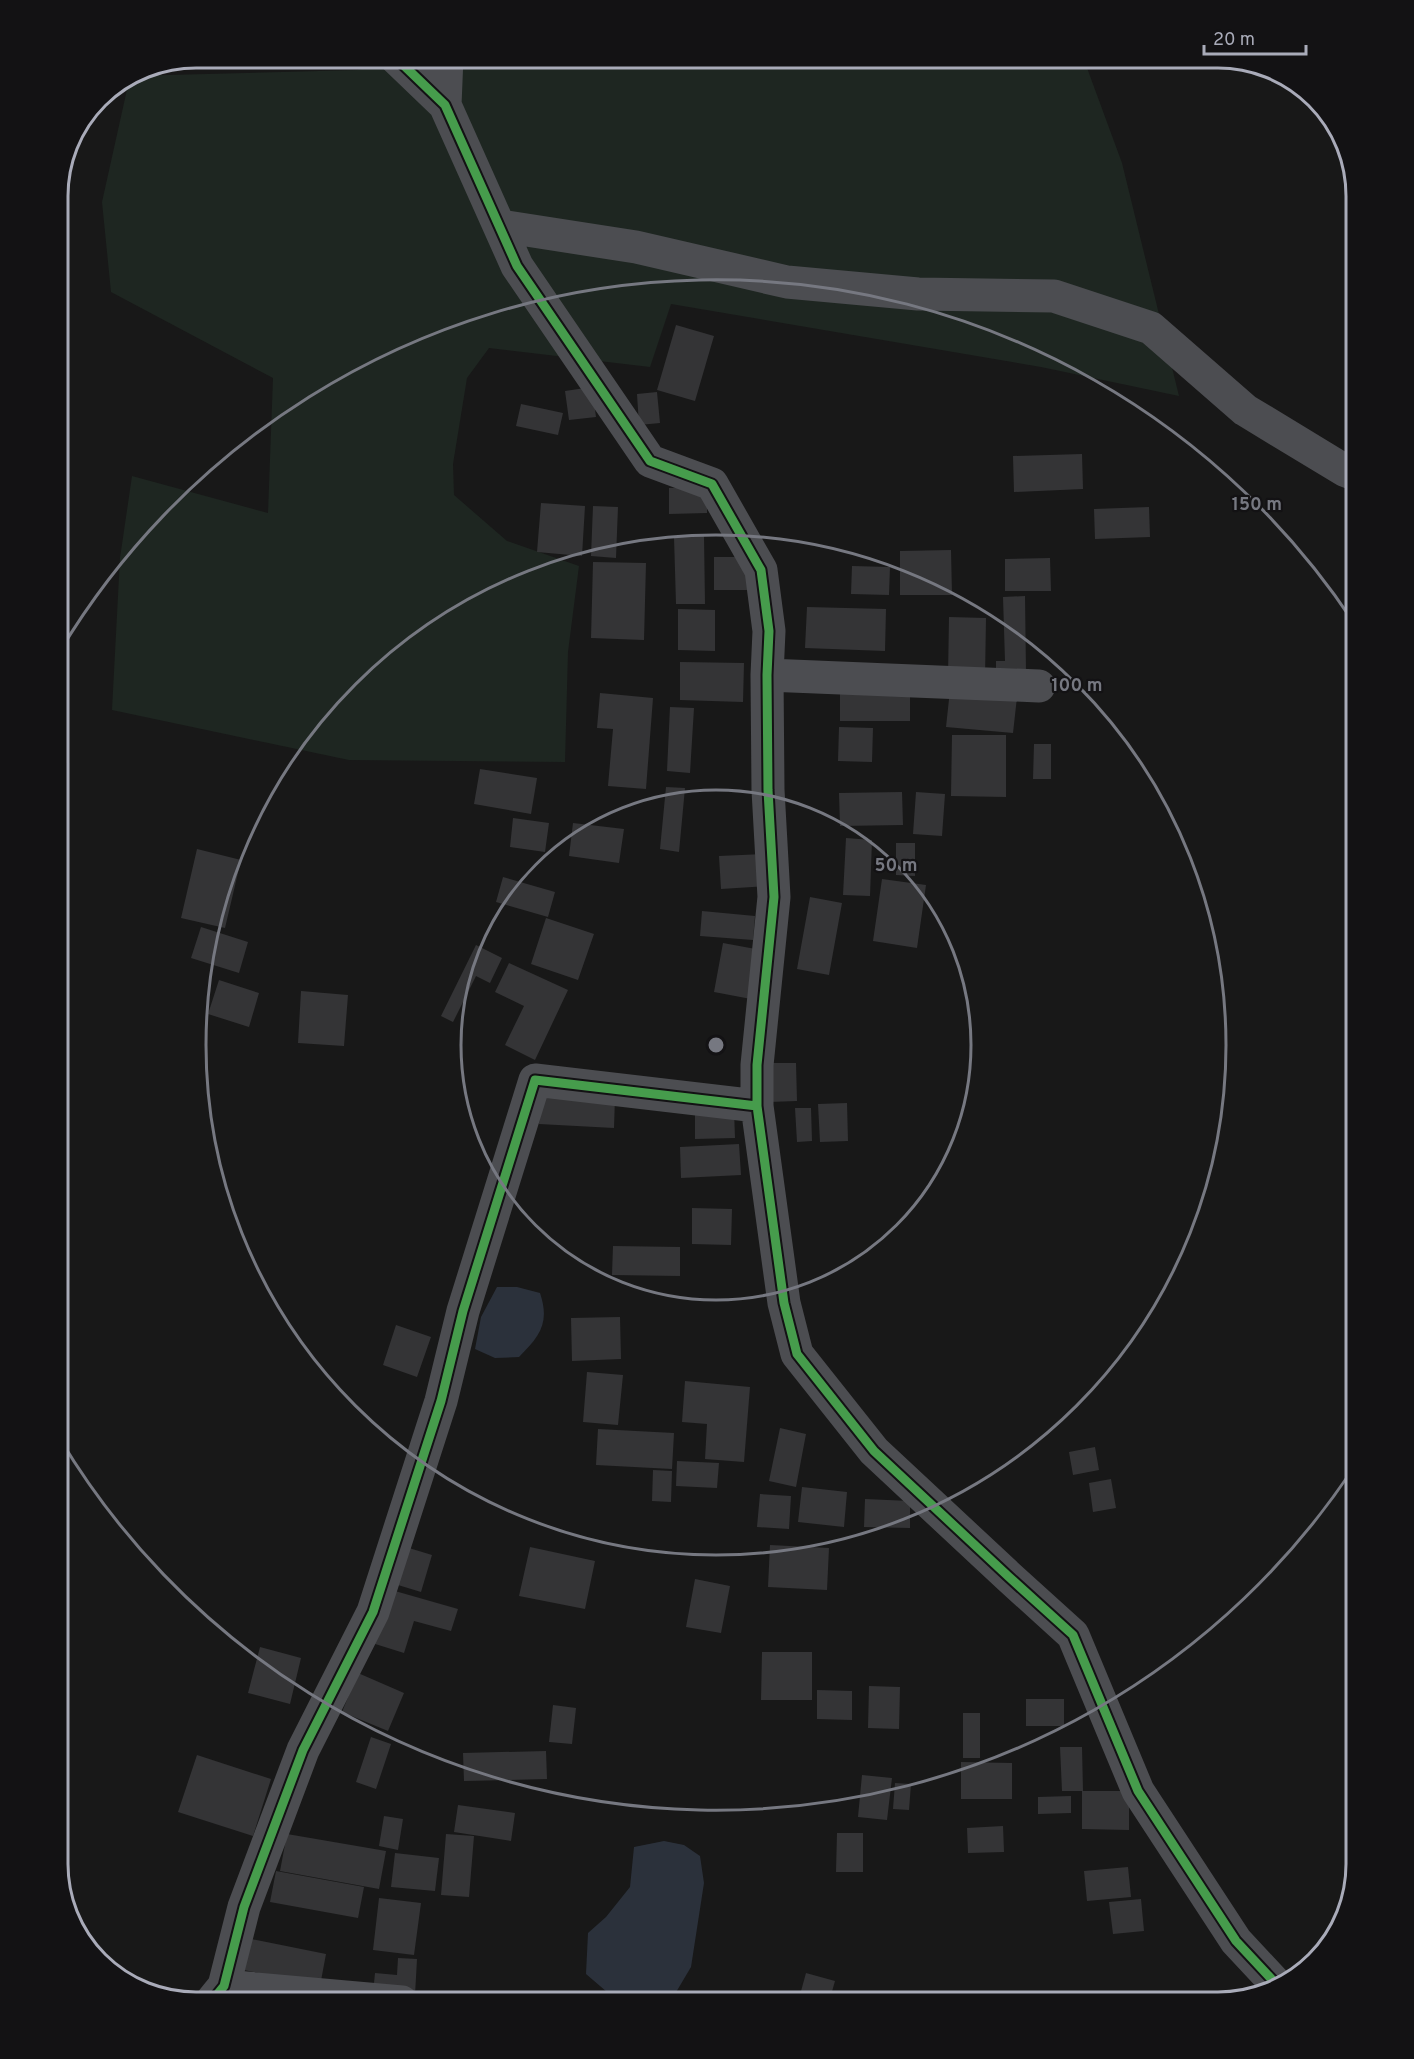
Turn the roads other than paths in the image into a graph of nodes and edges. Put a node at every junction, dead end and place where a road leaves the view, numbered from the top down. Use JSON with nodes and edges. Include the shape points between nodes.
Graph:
{"nodes":[{"id":1,"x":406,"y":68,"type":"edge"},
{"id":2,"x":447,"y":68,"type":"edge"},
{"id":3,"x":445,"y":105,"type":"junction"},
{"id":4,"x":501,"y":226,"type":"junction"},
{"id":5,"x":1346,"y":471,"type":"edge"},
{"id":6,"x":767,"y":675,"type":"junction"},
{"id":7,"x":1039,"y":687,"type":"dead end"},
{"id":8,"x":757,"y":1106,"type":"junction"},
{"id":9,"x":1272,"y":1980,"type":"edge"},
{"id":10,"x":219,"y":1991,"type":"edge"}],
"edges":[{"from":1,"to":3,"type":"street"},
{"from":2,"to":3,"type":"street"},
{"from":3,"to":4,"type":"street"},
{"from":4,"to":5,"type":"street","via":[[636,247],[787,282],[918,294],[1054,296],[1152,328],[1245,410]]},
{"from":4,"to":6,"type":"street","via":[[517,266],[650,461],[712,484],[761,570],[769,631]]},
{"from":6,"to":7,"type":"street"},
{"from":6,"to":8,"type":"street","via":[[774,897],[757,1065]]},
{"from":8,"to":9,"type":"street","via":[[784,1303],[797,1354],[874,1451],[1073,1635],[1138,1791],[1236,1941]]},
{"from":8,"to":10,"type":"street","via":[[535,1080],[463,1311],[441,1401],[373,1612],[303,1750],[244,1907]]}]}
